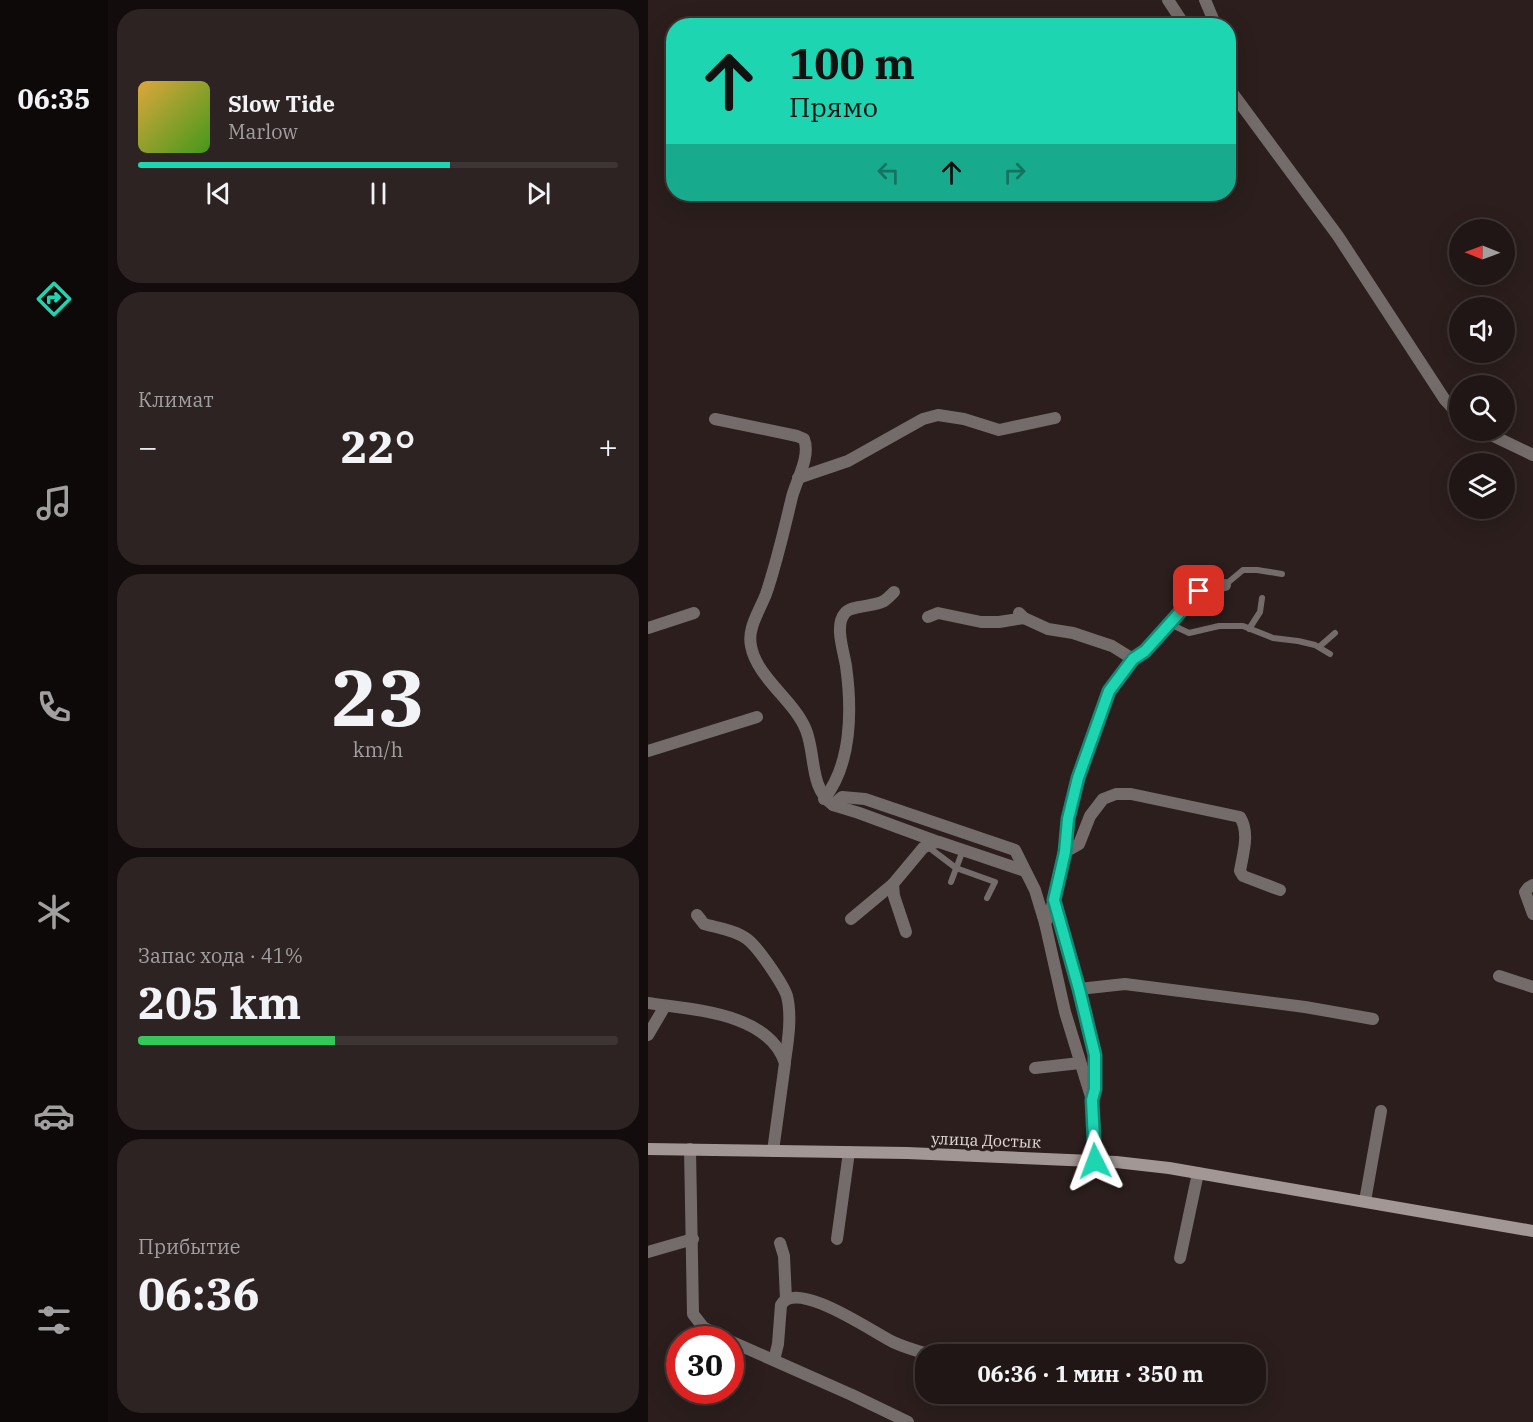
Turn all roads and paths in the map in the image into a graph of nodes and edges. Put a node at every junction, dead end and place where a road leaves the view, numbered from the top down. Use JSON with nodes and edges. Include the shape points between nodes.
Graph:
{"nodes":[{"id":1,"x":1168,"y":0,"type":"edge"},
{"id":2,"x":1205,"y":0,"type":"edge"},
{"id":3,"x":1180,"y":18,"type":"edge"},
{"id":4,"x":1213,"y":18,"type":"edge"},
{"id":5,"x":1236,"y":98,"type":"edge"},
{"id":6,"x":1449,"y":404,"type":"edge"},
{"id":7,"x":1055,"y":418,"type":"dead end"},
{"id":8,"x":715,"y":419,"type":"dead end"},
{"id":9,"x":1504,"y":441,"type":"edge"},
{"id":10,"x":1533,"y":455,"type":"edge"},
{"id":11,"x":798,"y":478,"type":"junction"},
{"id":12,"x":1282,"y":574,"type":"dead end"},
{"id":13,"x":1225,"y":585,"type":"joint"},
{"id":14,"x":894,"y":592,"type":"dead end"},
{"id":15,"x":1262,"y":598,"type":"dead end"},
{"id":16,"x":694,"y":613,"type":"dead end"},
{"id":17,"x":928,"y":617,"type":"dead end"},
{"id":18,"x":1170,"y":624,"type":"junction"},
{"id":19,"x":648,"y":628,"type":"edge"},
{"id":20,"x":1249,"y":629,"type":"junction"},
{"id":21,"x":1335,"y":633,"type":"dead end"},
{"id":22,"x":1318,"y":647,"type":"junction"},
{"id":23,"x":1330,"y":654,"type":"dead end"},
{"id":24,"x":1133,"y":659,"type":"junction"},
{"id":25,"x":757,"y":717,"type":"dead end"},
{"id":26,"x":648,"y":750,"type":"edge"},
{"id":27,"x":828,"y":802,"type":"junction"},
{"id":28,"x":933,"y":844,"type":"junction"},
{"id":29,"x":963,"y":850,"type":"junction"},
{"id":30,"x":1065,"y":852,"type":"junction"},
{"id":31,"x":956,"y":868,"type":"junction"},
{"id":32,"x":1025,"y":872,"type":"junction"},
{"id":33,"x":951,"y":882,"type":"dead end"},
{"id":34,"x":893,"y":884,"type":"junction"},
{"id":35,"x":1533,"y":885,"type":"edge"},
{"id":36,"x":1280,"y":890,"type":"dead end"},
{"id":37,"x":987,"y":898,"type":"dead end"},
{"id":38,"x":1054,"y":900,"type":"junction"},
{"id":39,"x":1533,"y":914,"type":"edge"},
{"id":40,"x":697,"y":915,"type":"dead end"},
{"id":41,"x":851,"y":919,"type":"dead end"},
{"id":42,"x":1045,"y":923,"type":"junction"},
{"id":43,"x":906,"y":932,"type":"dead end"},
{"id":44,"x":1500,"y":976,"type":"dead end"},
{"id":45,"x":1533,"y":987,"type":"edge"},
{"id":46,"x":1079,"y":989,"type":"junction"},
{"id":47,"x":648,"y":1003,"type":"edge"},
{"id":48,"x":665,"y":1006,"type":"junction"},
{"id":49,"x":1373,"y":1019,"type":"dead end"},
{"id":50,"x":648,"y":1035,"type":"edge"},
{"id":51,"x":785,"y":1063,"type":"junction"},
{"id":52,"x":1080,"y":1063,"type":"junction"},
{"id":53,"x":1035,"y":1068,"type":"dead end"},
{"id":54,"x":1092,"y":1100,"type":"junction"},
{"id":55,"x":1381,"y":1111,"type":"dead end"},
{"id":56,"x":648,"y":1149,"type":"edge"},
{"id":57,"x":690,"y":1149,"type":"junction"},
{"id":58,"x":773,"y":1151,"type":"junction"},
{"id":59,"x":849,"y":1152,"type":"junction"},
{"id":60,"x":1095,"y":1161,"type":"junction"},
{"id":61,"x":1198,"y":1173,"type":"junction"},
{"id":62,"x":1365,"y":1201,"type":"junction"},
{"id":63,"x":1533,"y":1231,"type":"edge"},
{"id":64,"x":693,"y":1239,"type":"junction"},
{"id":65,"x":837,"y":1239,"type":"dead end"},
{"id":66,"x":780,"y":1243,"type":"dead end"},
{"id":67,"x":648,"y":1252,"type":"edge"},
{"id":68,"x":1180,"y":1258,"type":"dead end"},
{"id":69,"x":786,"y":1299,"type":"junction"},
{"id":70,"x":702,"y":1326,"type":"edge"},
{"id":71,"x":744,"y":1347,"type":"edge"},
{"id":72,"x":915,"y":1350,"type":"edge"},
{"id":73,"x":774,"y":1360,"type":"junction"},
{"id":74,"x":908,"y":1422,"type":"edge"}],
"edges":[{"from":1,"to":3,"type":"street"},
{"from":2,"to":4,"type":"street"},
{"from":5,"to":6,"type":"street","via":[[1338,236]]},
{"from":7,"to":11,"type":"street","via":[[999,430],[938,415],[923,419],[848,461]]},
{"from":8,"to":11,"type":"street","via":[[804,439]]},
{"from":9,"to":10,"type":"street"},
{"from":11,"to":27,"type":"street","via":[[750,645],[765,674],[805,728],[818,788]]},
{"from":12,"to":13,"type":"lane","via":[[1243,570]]},
{"from":13,"to":18,"type":"street","via":[[1199,591]]},
{"from":14,"to":27,"type":"street","via":[[884,601],[850,609],[842,619],[841,648],[849,718],[842,764]]},
{"from":15,"to":20,"type":"lane","via":[[1260,612]]},
{"from":16,"to":19,"type":"street"},
{"from":17,"to":24,"type":"street","via":[[938,613],[999,622],[1021,616],[1048,629],[1112,646]]},
{"from":18,"to":20,"type":"lane","via":[[1189,633],[1219,626]]},
{"from":18,"to":24,"type":"street"},
{"from":20,"to":22,"type":"lane"},
{"from":21,"to":22,"type":"lane"},
{"from":22,"to":23,"type":"lane"},
{"from":24,"to":30,"type":"street","via":[[1109,691],[1096,724],[1071,806]]},
{"from":25,"to":26,"type":"street"},
{"from":27,"to":28,"type":"street"},
{"from":27,"to":32,"type":"street","via":[[842,797],[865,799],[1015,850]]},
{"from":28,"to":29,"type":"street"},
{"from":28,"to":31,"type":"lane"},
{"from":28,"to":34,"type":"street","via":[[923,848]]},
{"from":29,"to":31,"type":"lane"},
{"from":29,"to":32,"type":"street"},
{"from":30,"to":36,"type":"street","via":[[1080,844],[1090,816],[1102,799],[1131,794],[1240,817],[1246,832],[1240,872]]},
{"from":30,"to":38,"type":"street"},
{"from":31,"to":33,"type":"lane"},
{"from":31,"to":37,"type":"lane","via":[[995,882]]},
{"from":32,"to":42,"type":"street"},
{"from":34,"to":41,"type":"street"},
{"from":34,"to":43,"type":"street"},
{"from":35,"to":39,"type":"street","via":[[1525,892]]},
{"from":38,"to":42,"type":"street"},
{"from":38,"to":46,"type":"street"},
{"from":40,"to":51,"type":"street","via":[[704,924],[749,940],[782,985],[788,1017]]},
{"from":42,"to":52,"type":"street"},
{"from":44,"to":45,"type":"street"},
{"from":46,"to":49,"type":"street","via":[[1125,984]]},
{"from":46,"to":54,"type":"street","via":[[1095,1055]]},
{"from":47,"to":48,"type":"street"},
{"from":48,"to":50,"type":"street"},
{"from":48,"to":51,"type":"street","via":[[747,1023],[765,1035],[782,1053]]},
{"from":51,"to":58,"type":"street"},
{"from":52,"to":53,"type":"street"},
{"from":52,"to":54,"type":"street"},
{"from":54,"to":60,"type":"street"},
{"from":55,"to":62,"type":"street"},
{"from":56,"to":57,"type":"main road","name":"улица Достык"},
{"from":57,"to":58,"type":"main road","name":"улица Достык"},
{"from":57,"to":64,"type":"street"},
{"from":58,"to":59,"type":"main road","name":"улица Достык"},
{"from":59,"to":60,"type":"main road","name":"улица Достык"},
{"from":59,"to":65,"type":"street"},
{"from":60,"to":61,"type":"main road","name":"улица Достык"},
{"from":61,"to":62,"type":"main road","name":"улица Достык"},
{"from":61,"to":68,"type":"street"},
{"from":62,"to":63,"type":"main road","name":"улица Достык"},
{"from":64,"to":67,"type":"street"},
{"from":64,"to":70,"type":"street","via":[[693,1314]]},
{"from":66,"to":69,"type":"street"},
{"from":69,"to":72,"type":"street","via":[[801,1297],[830,1307],[893,1342]]},
{"from":69,"to":73,"type":"street","via":[[781,1305]]},
{"from":71,"to":73,"type":"street"},
{"from":73,"to":74,"type":"street"}]}
